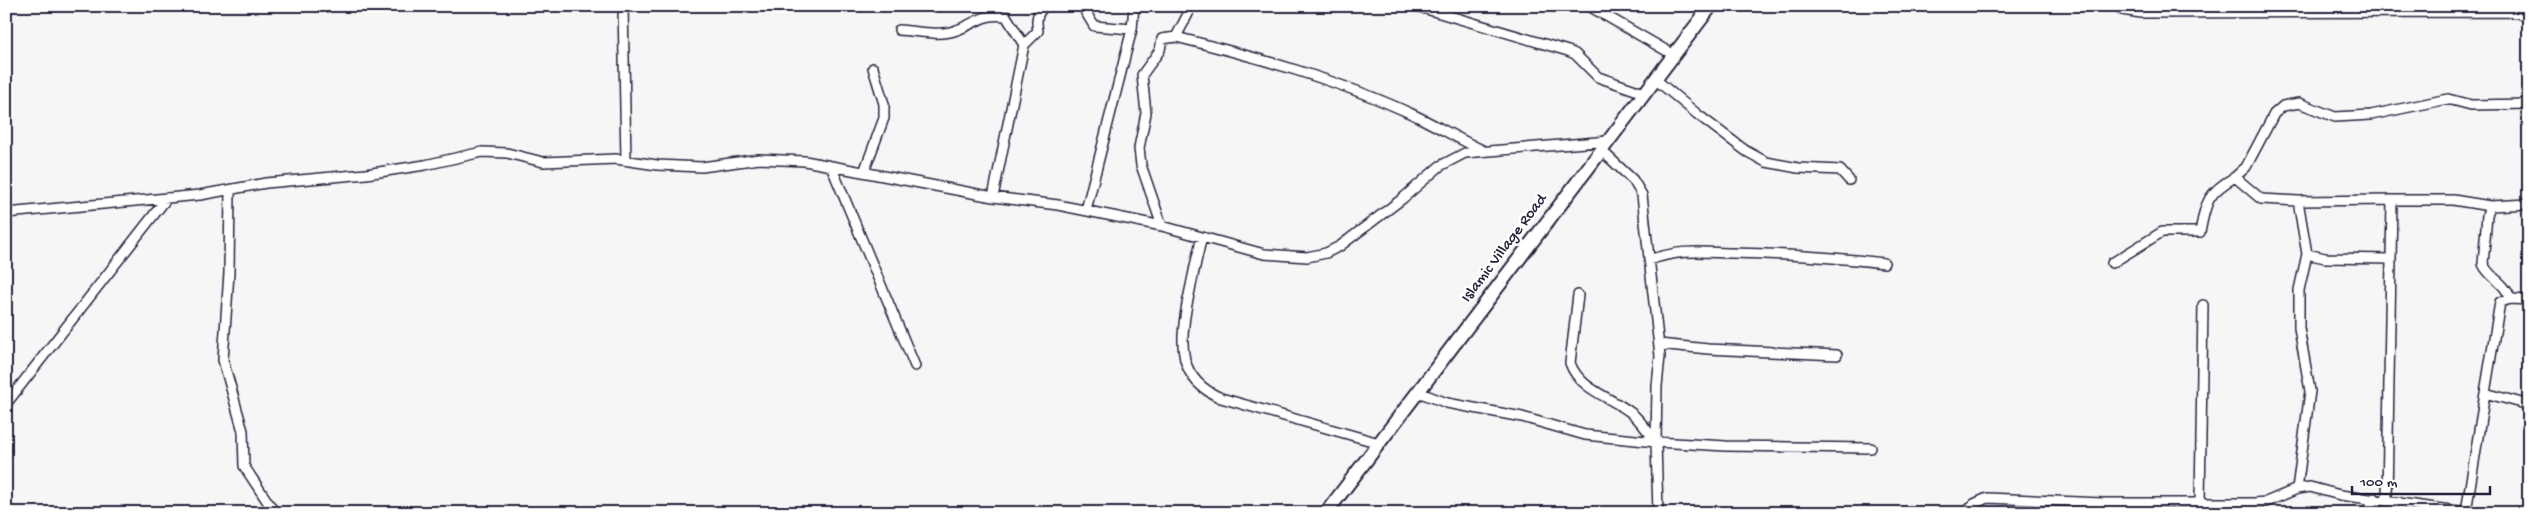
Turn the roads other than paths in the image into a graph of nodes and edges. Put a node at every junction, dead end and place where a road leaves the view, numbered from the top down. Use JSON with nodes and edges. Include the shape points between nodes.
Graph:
{"nodes":[{"id":1,"x":623,"y":6,"type":"edge"},
{"id":2,"x":1045,"y":6,"type":"edge"},
{"id":3,"x":1082,"y":6,"type":"edge"},
{"id":4,"x":1134,"y":6,"type":"edge"},
{"id":5,"x":1188,"y":6,"type":"edge"},
{"id":6,"x":1416,"y":6,"type":"edge"},
{"id":7,"x":1589,"y":6,"type":"edge"},
{"id":8,"x":1711,"y":6,"type":"edge"},
{"id":9,"x":2117,"y":6,"type":"edge"},
{"id":10,"x":2529,"y":20,"type":"edge"},
{"id":11,"x":899,"y":30,"type":"dead end"},
{"id":12,"x":1132,"y":30,"type":"junction"},
{"id":13,"x":1176,"y":37,"type":"junction"},
{"id":14,"x":1024,"y":44,"type":"junction"},
{"id":15,"x":1674,"y":55,"type":"junction"},
{"id":16,"x":873,"y":68,"type":"dead end"},
{"id":17,"x":1655,"y":79,"type":"junction"},
{"id":18,"x":1644,"y":93,"type":"junction"},
{"id":19,"x":2529,"y":104,"type":"edge"},
{"id":20,"x":1605,"y":146,"type":"junction"},
{"id":21,"x":1482,"y":150,"type":"junction"},
{"id":22,"x":626,"y":160,"type":"junction"},
{"id":23,"x":831,"y":166,"type":"junction"},
{"id":24,"x":864,"y":172,"type":"junction"},
{"id":25,"x":2235,"y":177,"type":"junction"},
{"id":26,"x":1849,"y":180,"type":"dead end"},
{"id":27,"x":230,"y":191,"type":"junction"},
{"id":28,"x":993,"y":197,"type":"junction"},
{"id":29,"x":167,"y":198,"type":"junction"},
{"id":30,"x":2392,"y":200,"type":"junction"},
{"id":31,"x":2298,"y":201,"type":"junction"},
{"id":32,"x":2529,"y":204,"type":"edge"},
{"id":33,"x":2490,"y":206,"type":"junction"},
{"id":34,"x":1086,"y":210,"type":"junction"},
{"id":35,"x":6,"y":213,"type":"edge"},
{"id":36,"x":1162,"y":226,"type":"junction"},
{"id":37,"x":1202,"y":237,"type":"junction"},
{"id":38,"x":2307,"y":254,"type":"junction"},
{"id":39,"x":2390,"y":259,"type":"junction"},
{"id":40,"x":1649,"y":260,"type":"junction"},
{"id":41,"x":1884,"y":263,"type":"dead end"},
{"id":42,"x":2112,"y":263,"type":"dead end"},
{"id":43,"x":1578,"y":295,"type":"dead end"},
{"id":44,"x":2511,"y":299,"type":"junction"},
{"id":45,"x":2529,"y":300,"type":"edge"},
{"id":46,"x":2203,"y":305,"type":"dead end"},
{"id":47,"x":1659,"y":344,"type":"junction"},
{"id":48,"x":1837,"y":355,"type":"dead end"},
{"id":49,"x":915,"y":366,"type":"dead end"},
{"id":50,"x":1418,"y":392,"type":"junction"},
{"id":51,"x":2485,"y":393,"type":"junction"},
{"id":52,"x":6,"y":404,"type":"edge"},
{"id":53,"x":2529,"y":405,"type":"edge"},
{"id":54,"x":1656,"y":442,"type":"junction"},
{"id":55,"x":1379,"y":443,"type":"junction"},
{"id":56,"x":1871,"y":448,"type":"dead end"},
{"id":57,"x":2297,"y":489,"type":"junction"},
{"id":58,"x":2374,"y":498,"type":"junction"},
{"id":59,"x":2387,"y":500,"type":"junction"},
{"id":60,"x":2200,"y":502,"type":"junction"},
{"id":61,"x":2399,"y":502,"type":"junction"},
{"id":62,"x":1658,"y":512,"type":"edge"},
{"id":63,"x":2469,"y":512,"type":"edge"},
{"id":64,"x":274,"y":513,"type":"edge"},
{"id":65,"x":1326,"y":513,"type":"edge"},
{"id":66,"x":1964,"y":513,"type":"edge"},
{"id":67,"x":2367,"y":513,"type":"edge"},
{"id":68,"x":2398,"y":513,"type":"edge"}],
"edges":[{"from":1,"to":22,"type":"street"},
{"from":2,"to":14,"type":"street","via":[[1039,11],[1036,22],[1038,32]]},
{"from":3,"to":12,"type":"street","via":[[1094,26]]},
{"from":4,"to":12,"type":"street"},
{"from":5,"to":13,"type":"street","via":[[1188,14]]},
{"from":6,"to":18,"type":"street","via":[[1575,54],[1598,77]]},
{"from":7,"to":15,"type":"street"},
{"from":8,"to":15,"type":"street","name":"Islamic Village Road"},
{"from":9,"to":10,"type":"street","via":[[2141,13],[2511,12],[2522,14]]},
{"from":11,"to":14,"type":"street","via":[[953,32],[993,14],[1006,16]]},
{"from":12,"to":34,"type":"street"},
{"from":13,"to":21,"type":"street","via":[[1339,85],[1414,115]]},
{"from":13,"to":36,"type":"street","via":[[1162,38],[1160,50],[1142,75],[1146,113],[1139,148],[1141,165]]},
{"from":14,"to":28,"type":"street"},
{"from":15,"to":17,"type":"street","name":"Islamic Village Road"},
{"from":16,"to":24,"type":"street","via":[[884,104],[884,118]]},
{"from":17,"to":18,"type":"street","name":"Islamic Village Road"},
{"from":17,"to":26,"type":"street","via":[[1696,114],[1766,162],[1798,168],[1840,170]]},
{"from":18,"to":20,"type":"street","name":"Islamic Village Road"},
{"from":19,"to":25,"type":"street","via":[[2471,105],[2448,99],[2371,115],[2335,117],[2299,103],[2282,106],[2274,114],[2246,167]]},
{"from":20,"to":21,"type":"street"},
{"from":20,"to":40,"type":"street","via":[[1642,195]]},
{"from":20,"to":50,"type":"street","name":"Islamic Village Road"},
{"from":21,"to":37,"type":"street","via":[[1465,153],[1440,166],[1384,214],[1326,253],[1307,257],[1264,254]]},
{"from":22,"to":23,"type":"street","via":[[702,167],[759,159],[806,161]]},
{"from":22,"to":27,"type":"street","via":[[595,158],[558,163],[507,153],[482,152],[425,165],[266,183]]},
{"from":23,"to":24,"type":"street"},
{"from":23,"to":49,"type":"street"},
{"from":24,"to":28,"type":"street"},
{"from":25,"to":31,"type":"street","via":[[2261,198]]},
{"from":25,"to":42,"type":"street","via":[[2217,188],[2205,206],[2200,232],[2162,232]]},
{"from":27,"to":29,"type":"street"},
{"from":27,"to":64,"type":"street","via":[[223,360],[243,431],[244,466]]},
{"from":28,"to":34,"type":"street"},
{"from":29,"to":35,"type":"street"},
{"from":29,"to":52,"type":"street"},
{"from":30,"to":31,"type":"street"},
{"from":30,"to":33,"type":"street","via":[[2453,200]]},
{"from":30,"to":39,"type":"street"},
{"from":31,"to":38,"type":"street"},
{"from":32,"to":33,"type":"street"},
{"from":33,"to":44,"type":"street","via":[[2483,264],[2506,287]]},
{"from":34,"to":36,"type":"street"},
{"from":36,"to":37,"type":"street"},
{"from":37,"to":55,"type":"street","via":[[1182,333],[1182,350],[1190,374],[1207,392],[1221,398]]},
{"from":38,"to":39,"type":"street","via":[[2325,258]]},
{"from":38,"to":57,"type":"street","via":[[2299,290],[2299,328],[2310,391]]},
{"from":39,"to":59,"type":"street"},
{"from":40,"to":41,"type":"street","via":[[1673,252],[1702,251],[1769,252]]},
{"from":40,"to":47,"type":"street"},
{"from":43,"to":54,"type":"street","via":[[1570,363],[1573,371],[1602,396],[1631,412]]},
{"from":44,"to":45,"type":"street"},
{"from":44,"to":51,"type":"street","via":[[2500,302]]},
{"from":46,"to":60,"type":"street"},
{"from":47,"to":48,"type":"street"},
{"from":47,"to":54,"type":"street"},
{"from":50,"to":54,"type":"street","via":[[1447,403],[1522,417],[1585,435]]},
{"from":50,"to":55,"type":"street","name":"Islamic Village Road"},
{"from":51,"to":53,"type":"street"},
{"from":51,"to":63,"type":"street"},
{"from":54,"to":56,"type":"street"},
{"from":54,"to":62,"type":"street"},
{"from":55,"to":65,"type":"street","name":"Islamic Village Road"},
{"from":57,"to":58,"type":"street","via":[[2310,487],[2340,495]]},
{"from":57,"to":60,"type":"street","via":[[2266,502]]},
{"from":58,"to":59,"type":"street"},
{"from":58,"to":67,"type":"street"},
{"from":59,"to":61,"type":"street"},
{"from":60,"to":66,"type":"street","via":[[2102,503],[1988,498]]},
{"from":61,"to":63,"type":"street"},
{"from":61,"to":68,"type":"street"}]}
